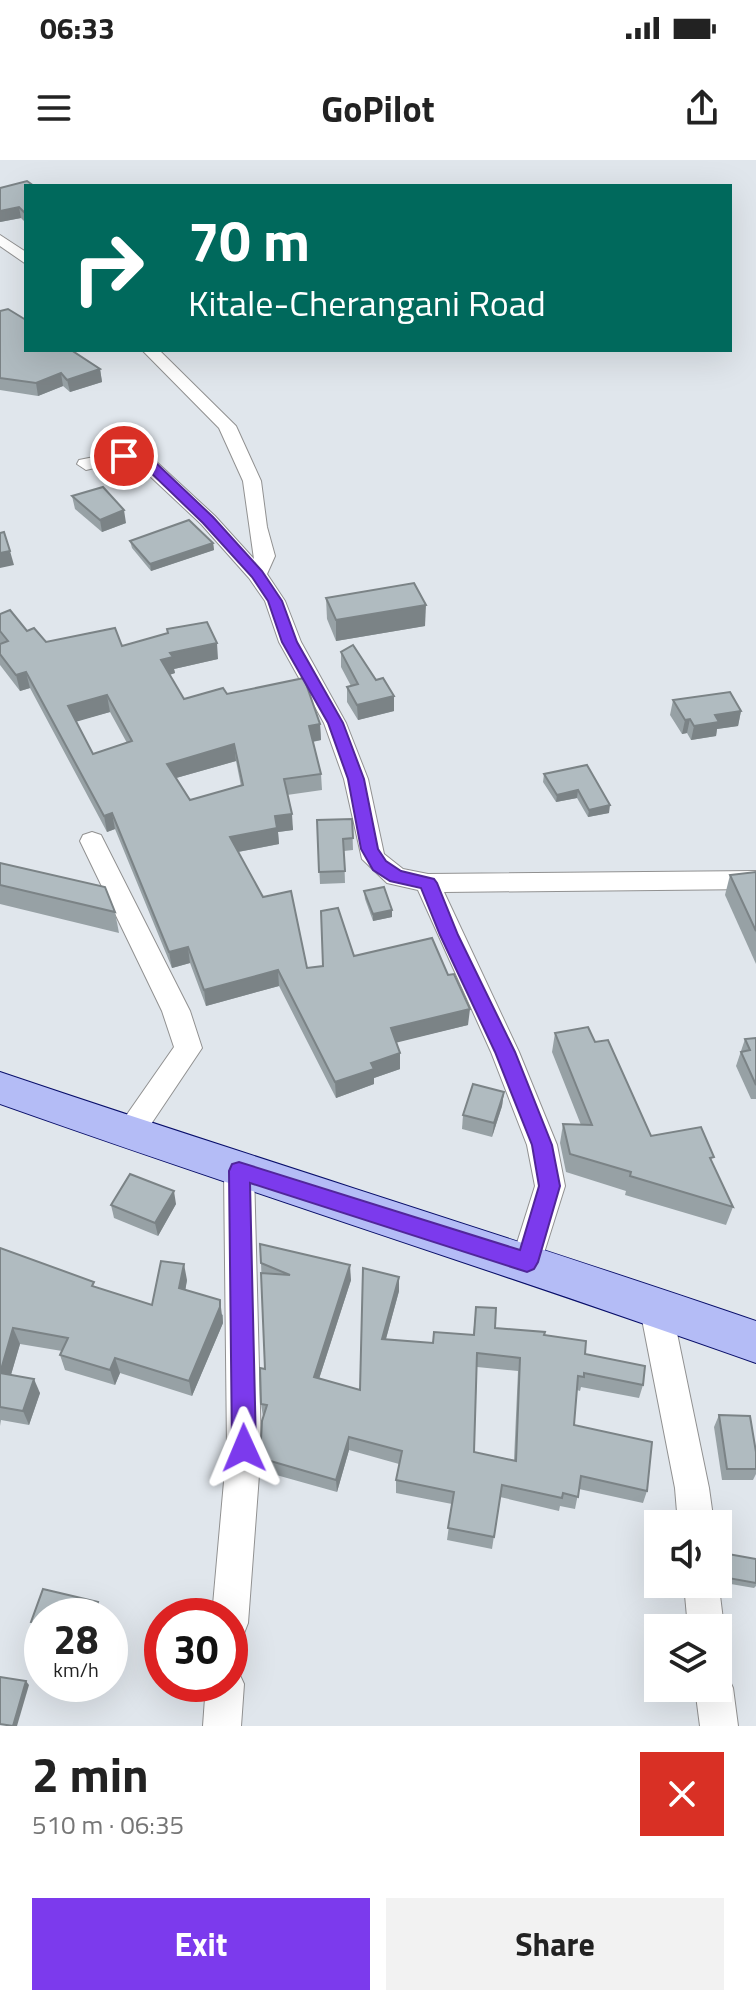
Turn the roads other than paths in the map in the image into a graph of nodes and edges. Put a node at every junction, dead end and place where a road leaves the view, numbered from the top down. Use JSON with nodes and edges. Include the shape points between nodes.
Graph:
{"nodes":[{"id":1,"x":0,"y":239,"type":"edge"},
{"id":2,"x":24,"y":257,"type":"edge"},
{"id":3,"x":152,"y":352,"type":"edge"},
{"id":4,"x":86,"y":464,"type":"dead end"},
{"id":5,"x":257,"y":574,"type":"junction"},
{"id":6,"x":92,"y":841,"type":"dead end"},
{"id":7,"x":756,"y":880,"type":"edge"},
{"id":8,"x":428,"y":883,"type":"junction"},
{"id":9,"x":0,"y":1088,"type":"edge"},
{"id":10,"x":129,"y":1133,"type":"junction"},
{"id":11,"x":239,"y":1171,"type":"junction"},
{"id":12,"x":527,"y":1262,"type":"junction"},
{"id":13,"x":656,"y":1309,"type":"junction"},
{"id":14,"x":756,"y":1342,"type":"edge"},
{"id":15,"x":694,"y":1510,"type":"edge"},
{"id":16,"x":232,"y":1598,"type":"edge"},
{"id":17,"x":224,"y":1702,"type":"edge"},
{"id":18,"x":716,"y":1702,"type":"edge"},
{"id":19,"x":222,"y":1726,"type":"edge"},
{"id":20,"x":719,"y":1726,"type":"edge"}],
"edges":[{"from":1,"to":2,"type":"street"},
{"from":3,"to":5,"type":"street","via":[[227,426],[252,481],[265,556]]},
{"from":4,"to":5,"type":"street","via":[[124,456],[143,459]]},
{"from":5,"to":8,"type":"street","via":[[335,723],[356,779],[374,859],[396,877]]},
{"from":6,"to":10,"type":"street","via":[[176,1011],[188,1048]]},
{"from":7,"to":8,"type":"street"},
{"from":8,"to":12,"type":"street","via":[[542,1145],[550,1186]]},
{"from":9,"to":10,"type":"main road"},
{"from":10,"to":11,"type":"main road"},
{"from":11,"to":12,"type":"main road"},
{"from":11,"to":16,"type":"street","via":[[244,1448]]},
{"from":12,"to":13,"type":"main road"},
{"from":13,"to":14,"type":"main road"},
{"from":13,"to":15,"type":"street"},
{"from":17,"to":19,"type":"street"},
{"from":18,"to":20,"type":"street"}]}
